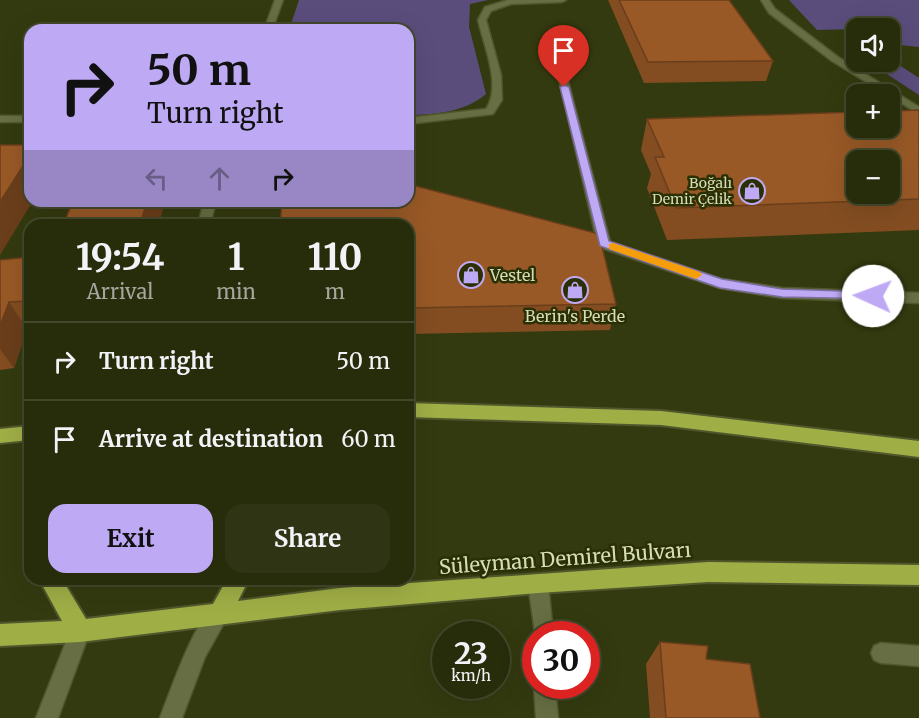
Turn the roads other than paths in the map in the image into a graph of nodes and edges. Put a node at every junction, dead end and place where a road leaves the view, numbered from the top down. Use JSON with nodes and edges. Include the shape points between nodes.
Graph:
{"nodes":[{"id":1,"x":279,"y":0,"type":"edge"},
{"id":2,"x":562,"y":0,"type":"edge"},
{"id":3,"x":765,"y":0,"type":"edge"},
{"id":4,"x":269,"y":24,"type":"edge"},
{"id":5,"x":553,"y":43,"type":"dead end"},
{"id":6,"x":919,"y":111,"type":"edge"},
{"id":7,"x":0,"y":118,"type":"edge"},
{"id":8,"x":24,"y":119,"type":"edge"},
{"id":9,"x":414,"y":120,"type":"edge"},
{"id":10,"x":570,"y":234,"type":"edge"},
{"id":11,"x":604,"y":243,"type":"junction"},
{"id":12,"x":919,"y":298,"type":"edge"},
{"id":13,"x":414,"y":410,"type":"edge"},
{"id":14,"x":24,"y":434,"type":"edge"},
{"id":15,"x":0,"y":436,"type":"edge"},
{"id":16,"x":919,"y":449,"type":"edge"},
{"id":17,"x":919,"y":575,"type":"edge"},
{"id":18,"x":538,"y":583,"type":"junction"},
{"id":19,"x":53,"y":585,"type":"edge"},
{"id":20,"x":235,"y":585,"type":"edge"},
{"id":21,"x":219,"y":614,"type":"junction"},
{"id":22,"x":542,"y":621,"type":"edge"},
{"id":23,"x":80,"y":631,"type":"junction"},
{"id":24,"x":0,"y":635,"type":"edge"},
{"id":25,"x":881,"y":653,"type":"dead end"},
{"id":26,"x":919,"y":656,"type":"edge"},
{"id":27,"x":546,"y":699,"type":"edge"},
{"id":28,"x":47,"y":718,"type":"edge"},
{"id":29,"x":171,"y":718,"type":"edge"},
{"id":30,"x":547,"y":718,"type":"edge"}],
"edges":[{"from":1,"to":4,"type":"street"},
{"from":2,"to":9,"type":"street","via":[[510,2],[488,9],[482,20],[496,75],[497,99],[489,112]]},
{"from":3,"to":6,"type":"street","via":[[772,11],[835,59]]},
{"from":5,"to":11,"type":"street"},
{"from":7,"to":8,"type":"street"},
{"from":10,"to":11,"type":"street"},
{"from":11,"to":12,"type":"street","via":[[720,284],[782,293]]},
{"from":13,"to":16,"type":"highway","via":[[661,418]]},
{"from":14,"to":15,"type":"highway"},
{"from":17,"to":18,"type":"highway","name":"Süleyman Demirel Bulvarı","via":[[708,572]]},
{"from":18,"to":21,"type":"highway","name":"Süleyman Demirel Bulvarı","via":[[340,599]]},
{"from":18,"to":22,"type":"street"},
{"from":19,"to":23,"type":"highway"},
{"from":20,"to":21,"type":"highway"},
{"from":21,"to":23,"type":"highway","name":"Süleyman Demirel Bulvarı"},
{"from":21,"to":29,"type":"street","via":[[197,651]]},
{"from":23,"to":24,"type":"highway","name":"Süleyman Demirel Bulvarı"},
{"from":23,"to":28,"type":"street"},
{"from":25,"to":26,"type":"street"},
{"from":27,"to":30,"type":"street"}]}
